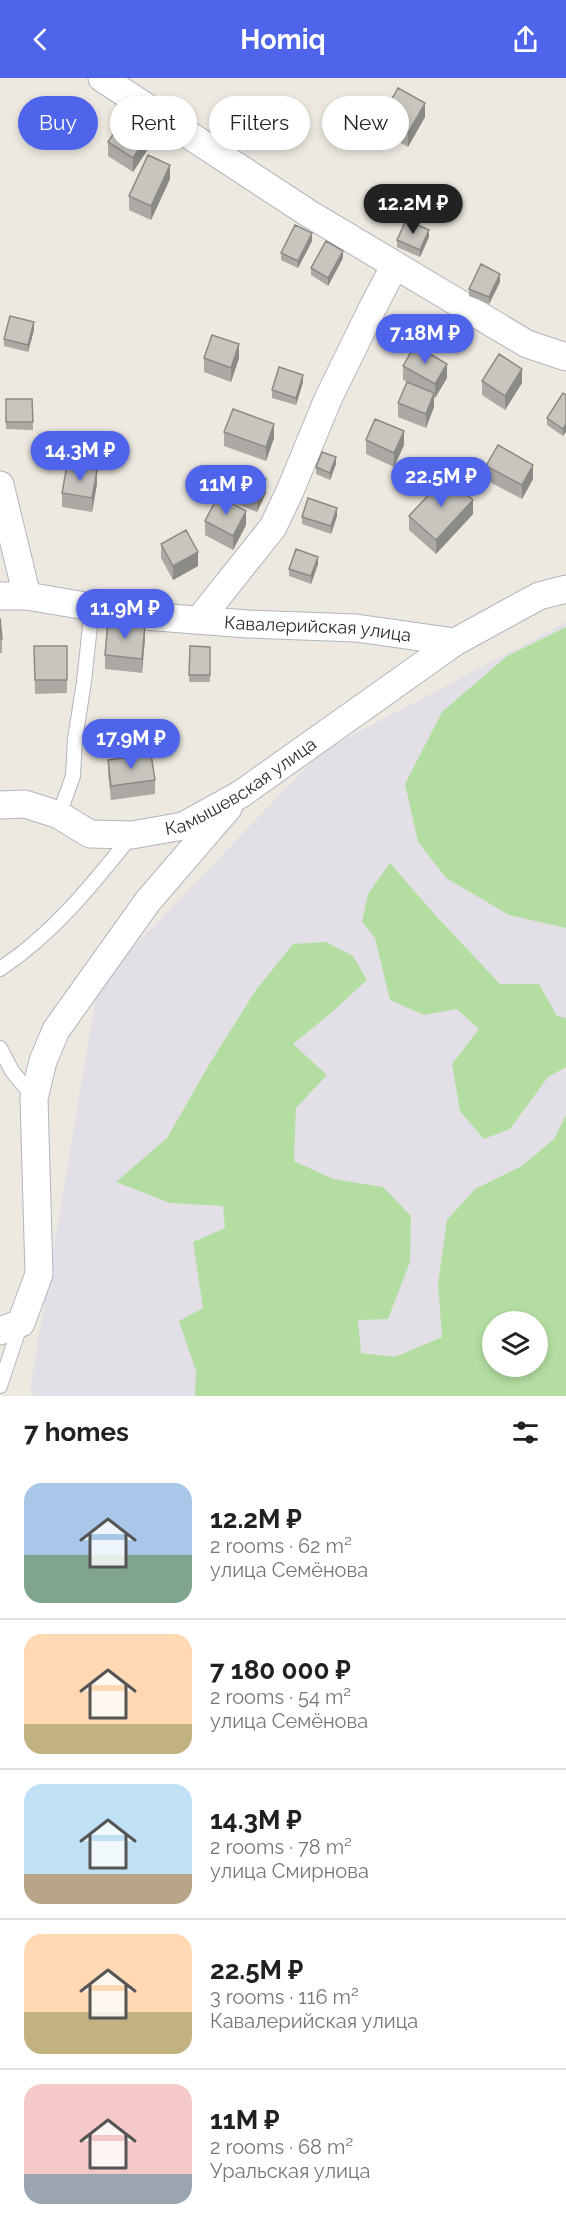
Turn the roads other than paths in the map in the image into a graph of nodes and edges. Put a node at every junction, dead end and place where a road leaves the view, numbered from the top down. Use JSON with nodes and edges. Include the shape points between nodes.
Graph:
{"nodes":[{"id":1,"x":102,"y":78,"type":"edge"},
{"id":2,"x":395,"y":265,"type":"junction"},
{"id":3,"x":566,"y":357,"type":"edge"},
{"id":4,"x":0,"y":485,"type":"edge"},
{"id":5,"x":566,"y":588,"type":"edge"},
{"id":6,"x":0,"y":596,"type":"edge"},
{"id":7,"x":27,"y":596,"type":"junction"},
{"id":8,"x":93,"y":607,"type":"junction"},
{"id":9,"x":199,"y":620,"type":"junction"},
{"id":10,"x":455,"y":642,"type":"junction"},
{"id":11,"x":241,"y":794,"type":"junction"},
{"id":12,"x":0,"y":805,"type":"edge"},
{"id":13,"x":59,"y":815,"type":"junction"},
{"id":14,"x":132,"y":835,"type":"junction"},
{"id":15,"x":0,"y":969,"type":"edge"},
{"id":16,"x":0,"y":1048,"type":"edge"},
{"id":17,"x":34,"y":1098,"type":"junction"},
{"id":18,"x":11,"y":1327,"type":"edge"},
{"id":19,"x":0,"y":1386,"type":"edge"}],
"edges":[{"from":1,"to":2,"type":"street"},
{"from":2,"to":3,"type":"street","via":[[527,344]]},
{"from":2,"to":9,"type":"street","via":[[328,399],[273,526]]},
{"from":4,"to":7,"type":"street"},
{"from":5,"to":10,"type":"street","name":"Камышевская улица","via":[[540,596]]},
{"from":6,"to":7,"type":"street","name":"Кавалерийская улица"},
{"from":7,"to":8,"type":"street","name":"Кавалерийская улица"},
{"from":8,"to":9,"type":"street","name":"Кавалерийская улица"},
{"from":8,"to":13,"type":"lane","via":[[73,776]]},
{"from":9,"to":10,"type":"street","name":"Кавалерийская улица","via":[[356,628]]},
{"from":10,"to":11,"type":"street","name":"Камышевская улица"},
{"from":11,"to":14,"type":"street","name":"Камышевская улица","via":[[183,826]]},
{"from":11,"to":17,"type":"street","via":[[148,901],[56,1030],[43,1060]]},
{"from":12,"to":13,"type":"street","name":"Камышевская улица","via":[[25,804]]},
{"from":13,"to":14,"type":"street","name":"Камышевская улица","via":[[90,834]]},
{"from":14,"to":15,"type":"lane","via":[[48,932]]},
{"from":16,"to":17,"type":"lane","via":[[12,1071]]},
{"from":17,"to":18,"type":"street","via":[[39,1274]]},
{"from":18,"to":19,"type":"lane"}]}
